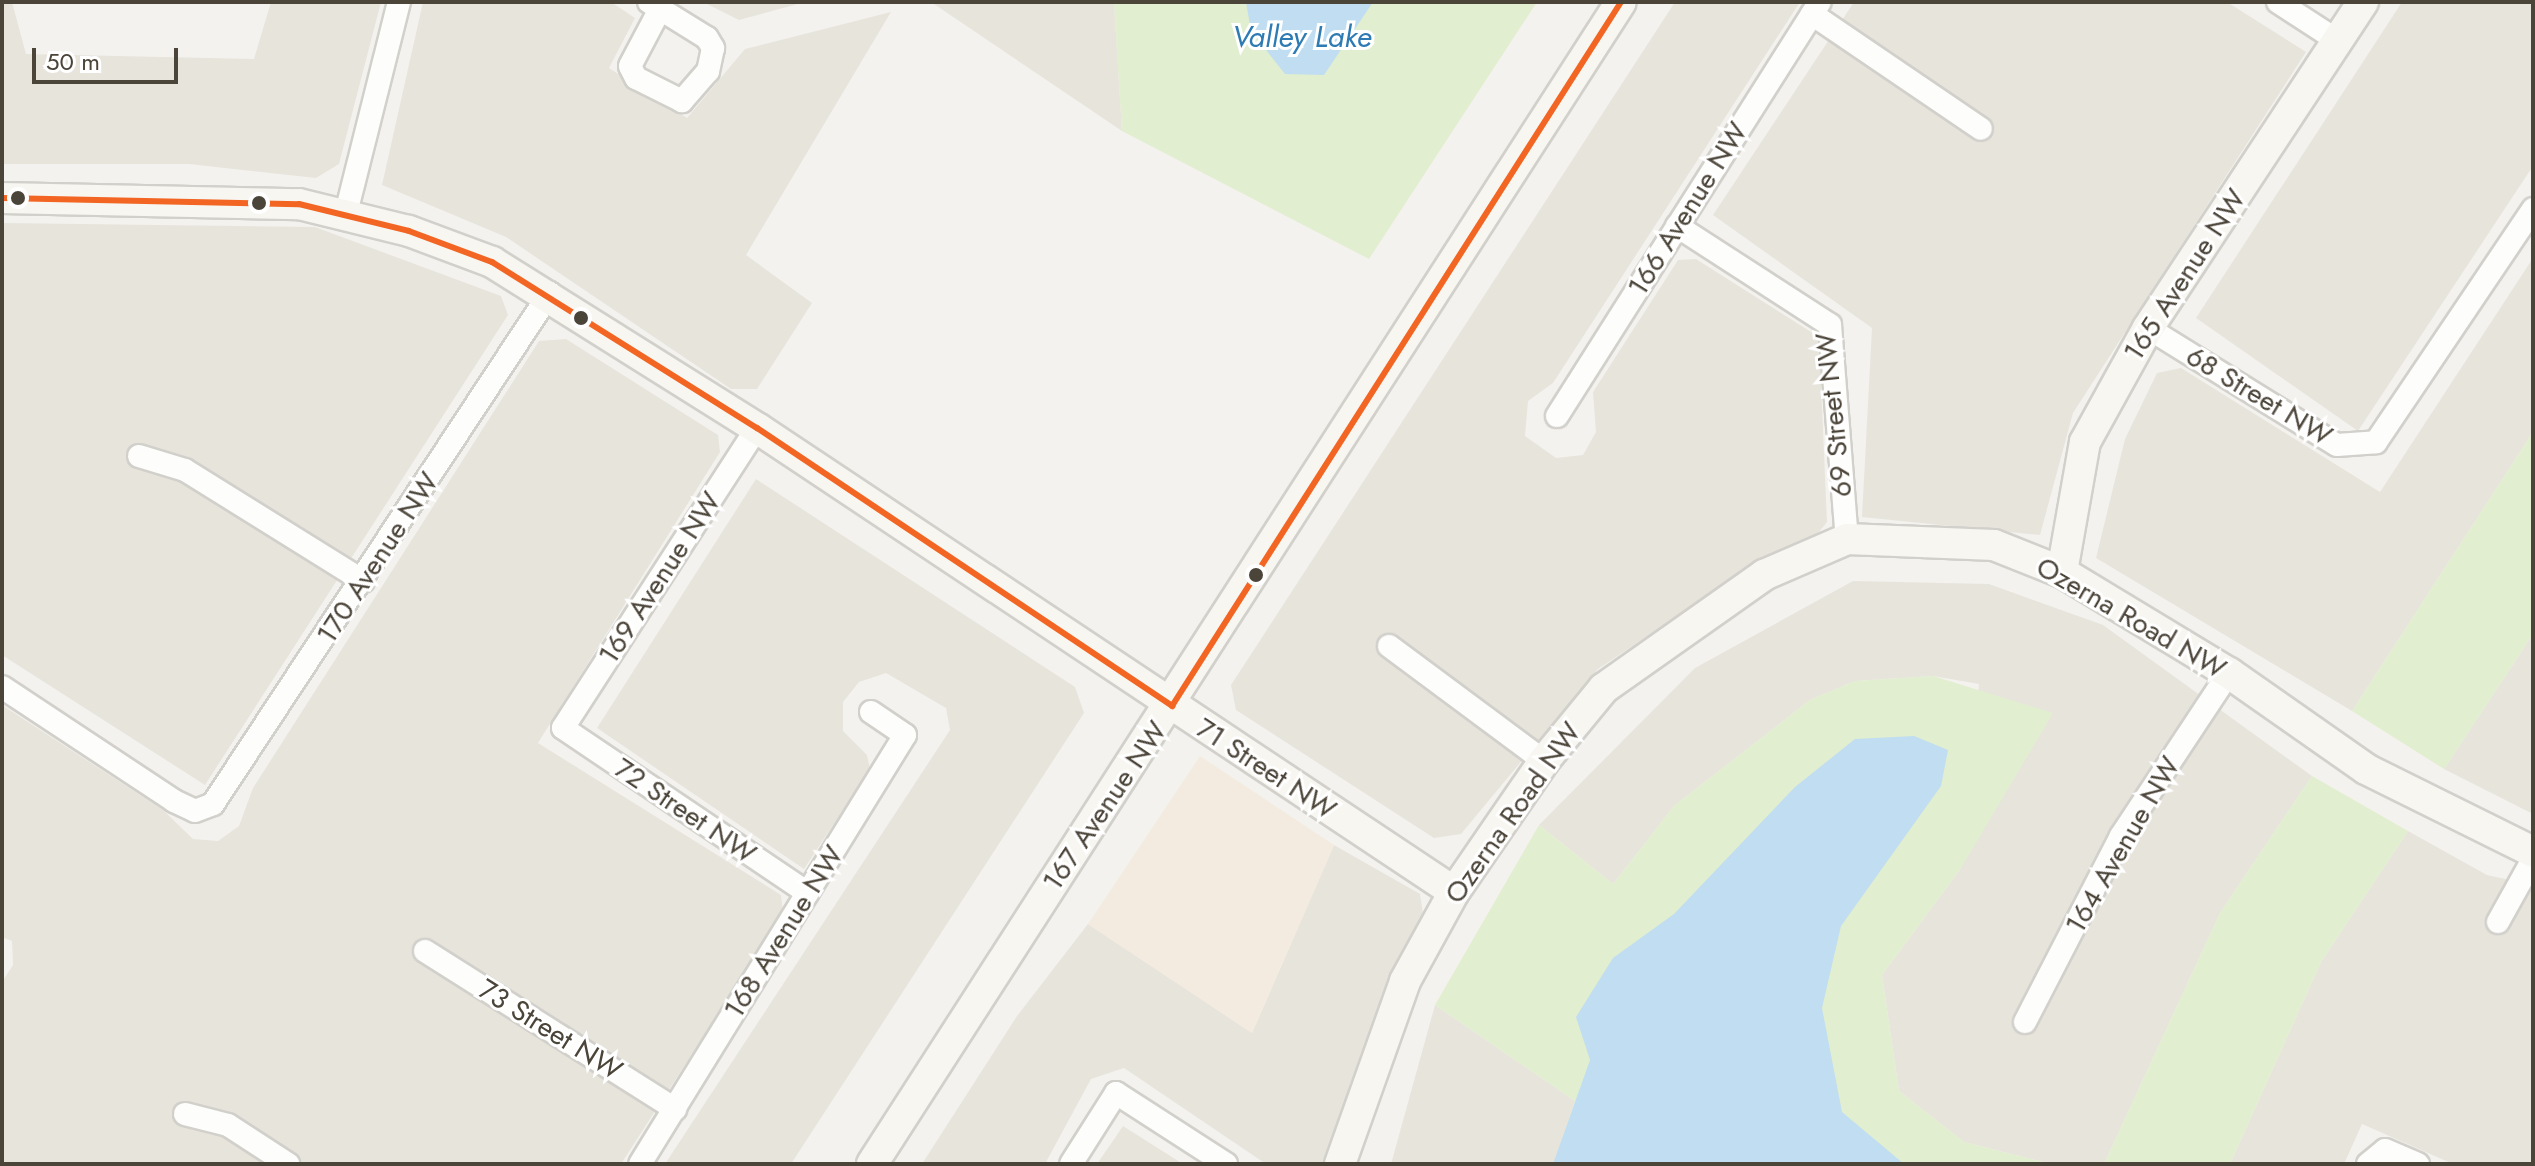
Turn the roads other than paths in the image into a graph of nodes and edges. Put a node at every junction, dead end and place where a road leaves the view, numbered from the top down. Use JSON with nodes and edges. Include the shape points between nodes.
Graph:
{"nodes":[{"id":1,"x":399,"y":2,"type":"edge"},
{"id":2,"x":1621,"y":2,"type":"edge"},
{"id":3,"x":2278,"y":2,"type":"edge"},
{"id":4,"x":2363,"y":2,"type":"edge"},
{"id":5,"x":1816,"y":8,"type":"edge"},
{"id":6,"x":2338,"y":41,"type":"junction"},
{"id":7,"x":1981,"y":129,"type":"dead end"},
{"id":8,"x":2,"y":198,"type":"edge"},
{"id":9,"x":2533,"y":209,"type":"edge"},
{"id":10,"x":346,"y":213,"type":"junction"},
{"id":11,"x":1677,"y":226,"type":"junction"},
{"id":12,"x":550,"y":293,"type":"junction"},
{"id":13,"x":2148,"y":328,"type":"junction"},
{"id":14,"x":1557,"y":416,"type":"dead end"},
{"id":15,"x":757,"y":428,"type":"junction"},
{"id":16,"x":139,"y":456,"type":"dead end"},
{"id":17,"x":1847,"y":539,"type":"junction"},
{"id":18,"x":2062,"y":572,"type":"junction"},
{"id":19,"x":363,"y":581,"type":"junction"},
{"id":20,"x":1389,"y":646,"type":"dead end"},
{"id":21,"x":2229,"y":673,"type":"junction"},
{"id":22,"x":2,"y":687,"type":"edge"},
{"id":23,"x":1172,"y":706,"type":"junction"},
{"id":24,"x":871,"y":712,"type":"dead end"},
{"id":25,"x":563,"y":728,"type":"joint"},
{"id":26,"x":1544,"y":761,"type":"junction"},
{"id":27,"x":2533,"y":852,"type":"edge"},
{"id":28,"x":2533,"y":859,"type":"edge"},
{"id":29,"x":1454,"y":892,"type":"junction"},
{"id":30,"x":808,"y":893,"type":"junction"},
{"id":31,"x":2498,"y":922,"type":"dead end"},
{"id":32,"x":425,"y":951,"type":"dead end"},
{"id":33,"x":2025,"y":1022,"type":"dead end"},
{"id":34,"x":675,"y":1109,"type":"junction"},
{"id":35,"x":185,"y":1114,"type":"dead end"},
{"id":36,"x":2376,"y":1157,"type":"edge"},
{"id":37,"x":288,"y":1164,"type":"edge"},
{"id":38,"x":640,"y":1164,"type":"edge"},
{"id":39,"x":872,"y":1164,"type":"edge"},
{"id":40,"x":1071,"y":1164,"type":"edge"},
{"id":41,"x":1226,"y":1164,"type":"edge"},
{"id":42,"x":1340,"y":1164,"type":"edge"},
{"id":43,"x":2418,"y":1164,"type":"edge"}],
"edges":[{"from":1,"to":10,"type":"street"},
{"from":2,"to":23,"type":"street","name":"167 Avenue NW"},
{"from":3,"to":6,"type":"street"},
{"from":4,"to":6,"type":"street","name":"165 Avenue NW"},
{"from":5,"to":7,"type":"street"},
{"from":5,"to":11,"type":"street","name":"166 Avenue NW"},
{"from":6,"to":13,"type":"street","name":"165 Avenue NW"},
{"from":8,"to":10,"type":"street","name":"71 Street NW","via":[[236,198]]},
{"from":9,"to":13,"type":"street","name":"68 Street NW","via":[[2376,442],[2337,445]]},
{"from":10,"to":12,"type":"street","name":"71 Street NW","via":[[456,247]]},
{"from":11,"to":14,"type":"street","name":"166 Avenue NW"},
{"from":11,"to":17,"type":"street","name":"69 Street NW","via":[[1830,325]]},
{"from":12,"to":15,"type":"street","name":"71 Street NW"},
{"from":12,"to":19,"type":"street","name":"170 Avenue NW"},
{"from":13,"to":18,"type":"street","name":"165 Avenue NW","via":[[2085,442]]},
{"from":15,"to":23,"type":"street","name":"71 Street NW"},
{"from":15,"to":25,"type":"street","name":"169 Avenue NW"},
{"from":16,"to":19,"type":"street","via":[[185,470]]},
{"from":17,"to":18,"type":"street","name":"Ozerna Road NW","via":[[1994,545]]},
{"from":17,"to":26,"type":"street","name":"Ozerna Road NW","via":[[1764,575],[1604,688]]},
{"from":18,"to":21,"type":"street","name":"Ozerna Road NW"},
{"from":19,"to":22,"type":"street","name":"170 Avenue NW","via":[[233,781],[213,804],[195,811]]},
{"from":20,"to":26,"type":"street"},
{"from":21,"to":27,"type":"street","name":"Ozerna Road NW","via":[[2366,769]]},
{"from":21,"to":33,"type":"street","name":"164 Avenue NW","via":[[2121,836]]},
{"from":23,"to":29,"type":"street","name":"71 Street NW"},
{"from":23,"to":39,"type":"street","name":"167 Avenue NW"},
{"from":24,"to":30,"type":"street","name":"168 Avenue NW","via":[[905,735]]},
{"from":25,"to":30,"type":"street","name":"72 Street NW"},
{"from":26,"to":29,"type":"street","name":"Ozerna Road NW"},
{"from":28,"to":31,"type":"street"},
{"from":29,"to":42,"type":"street","name":"Ozerna Road NW","via":[[1405,981]]},
{"from":30,"to":34,"type":"street","name":"168 Avenue NW"},
{"from":32,"to":34,"type":"street","name":"73 Street NW"},
{"from":34,"to":38,"type":"street","name":"168 Avenue NW"},
{"from":35,"to":37,"type":"street","via":[[228,1125]]},
{"from":36,"to":43,"type":"street"},
{"from":40,"to":41,"type":"street","via":[[1116,1093]]}]}
